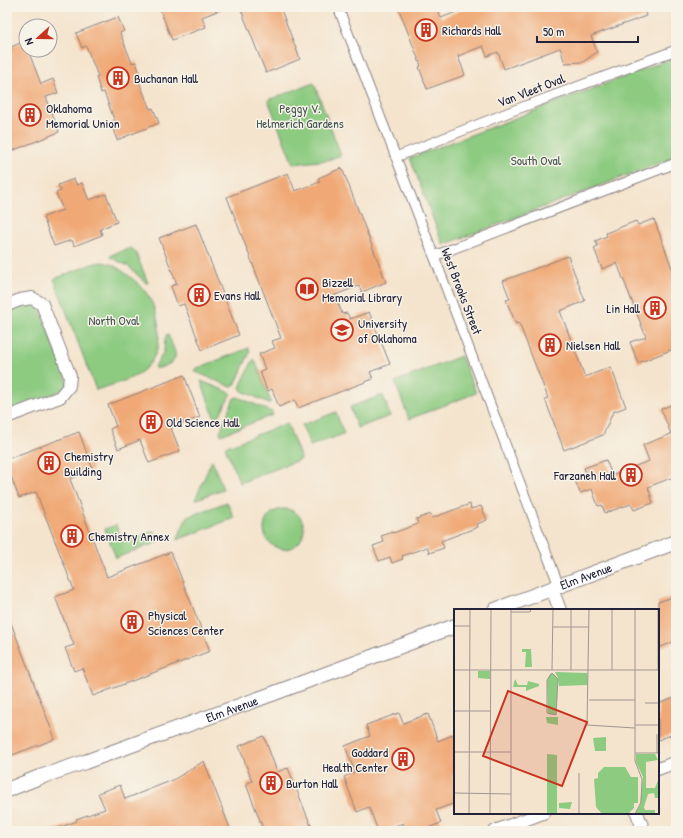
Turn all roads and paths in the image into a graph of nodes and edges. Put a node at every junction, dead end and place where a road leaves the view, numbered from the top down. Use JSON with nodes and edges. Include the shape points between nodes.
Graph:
{"nodes":[{"id":1,"x":338,"y":7,"type":"edge"},
{"id":2,"x":676,"y":50,"type":"edge"},
{"id":3,"x":396,"y":157,"type":"junction"},
{"id":4,"x":676,"y":163,"type":"edge"},
{"id":5,"x":434,"y":256,"type":"junction"},
{"id":6,"x":7,"y":305,"type":"edge"},
{"id":7,"x":7,"y":417,"type":"edge"},
{"id":8,"x":676,"y":542,"type":"edge"},
{"id":9,"x":555,"y":588,"type":"junction"},
{"id":10,"x":498,"y":609,"type":"edge"},
{"id":11,"x":560,"y":609,"type":"edge"},
{"id":12,"x":454,"y":626,"type":"edge"},
{"id":13,"x":676,"y":762,"type":"edge"},
{"id":14,"x":659,"y":769,"type":"edge"},
{"id":15,"x":7,"y":790,"type":"edge"},
{"id":16,"x":540,"y":814,"type":"edge"},
{"id":17,"x":637,"y":814,"type":"edge"},
{"id":18,"x":495,"y":831,"type":"edge"},
{"id":19,"x":644,"y":831,"type":"edge"}],
"edges":[{"from":1,"to":3,"type":"street","name":"West Brooks Street"},
{"from":2,"to":3,"type":"street","name":"Van Vleet Oval"},
{"from":3,"to":5,"type":"street","name":"West Brooks Street"},
{"from":4,"to":5,"type":"street"},
{"from":5,"to":9,"type":"street","name":"West Brooks Street"},
{"from":6,"to":7,"type":"street","via":[[32,298],[42,304],[70,376],[69,386],[60,397]]},
{"from":8,"to":9,"type":"street","name":"Elm Avenue"},
{"from":9,"to":10,"type":"street","name":"Elm Avenue"},
{"from":9,"to":11,"type":"street","name":"West Brooks Street"},
{"from":12,"to":15,"type":"street","name":"Elm Avenue"},
{"from":13,"to":14,"type":"street"},
{"from":16,"to":18,"type":"street"},
{"from":17,"to":19,"type":"street"}]}
